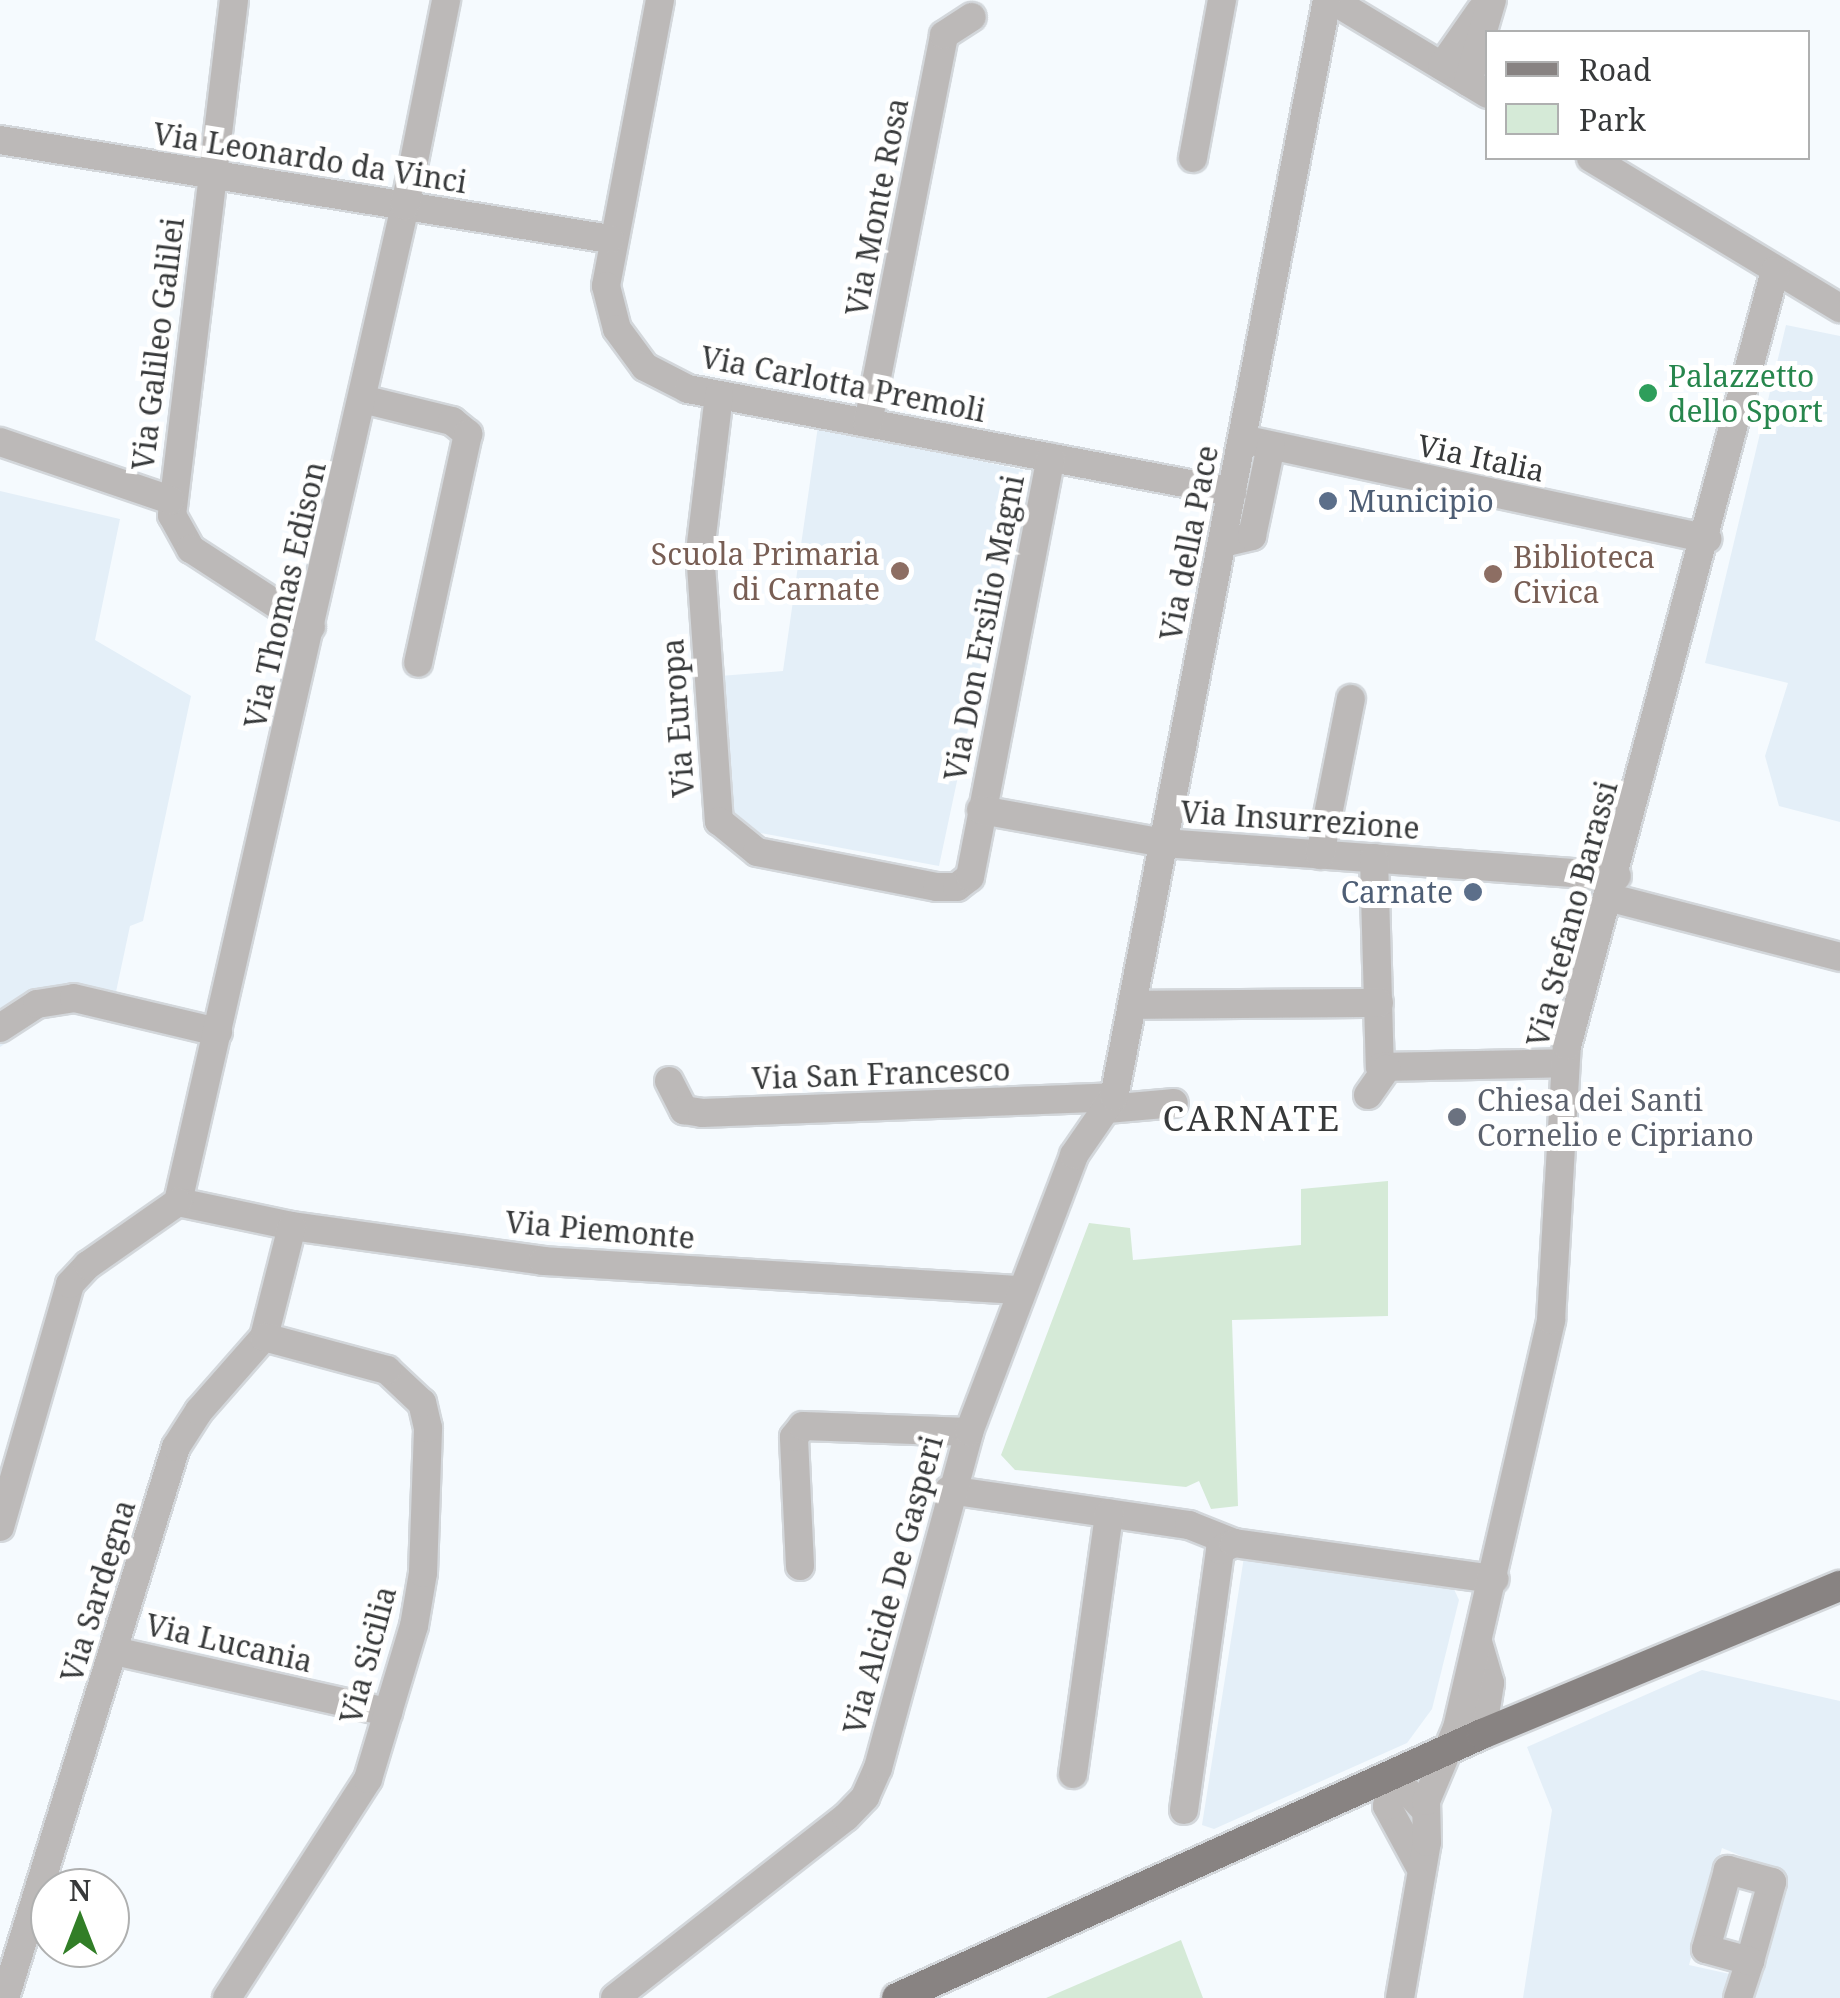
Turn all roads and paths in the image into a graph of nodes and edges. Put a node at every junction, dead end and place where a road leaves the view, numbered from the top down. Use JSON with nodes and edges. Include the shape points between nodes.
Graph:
{"nodes":[{"id":1,"x":234,"y":0,"type":"edge"},
{"id":2,"x":446,"y":0,"type":"edge"},
{"id":3,"x":660,"y":0,"type":"edge"},
{"id":4,"x":1222,"y":0,"type":"edge"},
{"id":5,"x":1330,"y":0,"type":"edge"},
{"id":6,"x":1490,"y":0,"type":"edge"},
{"id":7,"x":972,"y":18,"type":"dead end"},
{"id":8,"x":1486,"y":30,"type":"edge"},
{"id":9,"x":1485,"y":37,"type":"edge"},
{"id":10,"x":1442,"y":66,"type":"junction"},
{"id":11,"x":1478,"y":88,"type":"edge"},
{"id":12,"x":0,"y":140,"type":"edge"},
{"id":13,"x":1193,"y":158,"type":"dead end"},
{"id":14,"x":1594,"y":160,"type":"edge"},
{"id":15,"x":212,"y":174,"type":"junction"},
{"id":16,"x":405,"y":206,"type":"junction"},
{"id":17,"x":610,"y":239,"type":"junction"},
{"id":18,"x":1774,"y":271,"type":"junction"},
{"id":19,"x":1840,"y":308,"type":"edge"},
{"id":20,"x":720,"y":395,"type":"junction"},
{"id":21,"x":362,"y":399,"type":"junction"},
{"id":22,"x":868,"y":423,"type":"junction"},
{"id":23,"x":1242,"y":439,"type":"junction"},
{"id":24,"x":0,"y":442,"type":"edge"},
{"id":25,"x":1271,"y":446,"type":"junction"},
{"id":26,"x":1051,"y":458,"type":"junction"},
{"id":27,"x":1232,"y":492,"type":"junction"},
{"id":28,"x":170,"y":500,"type":"junction"},
{"id":29,"x":1707,"y":540,"type":"junction"},
{"id":30,"x":1222,"y":543,"type":"junction"},
{"id":31,"x":311,"y":627,"type":"junction"},
{"id":32,"x":418,"y":663,"type":"dead end"},
{"id":33,"x":1351,"y":699,"type":"dead end"},
{"id":34,"x":980,"y":810,"type":"junction"},
{"id":35,"x":1164,"y":844,"type":"junction"},
{"id":36,"x":1320,"y":855,"type":"junction"},
{"id":37,"x":1374,"y":858,"type":"junction"},
{"id":38,"x":1614,"y":887,"type":"junction"},
{"id":39,"x":1840,"y":957,"type":"edge"},
{"id":40,"x":1379,"y":1003,"type":"junction"},
{"id":41,"x":1133,"y":1005,"type":"junction"},
{"id":42,"x":0,"y":1028,"type":"edge"},
{"id":43,"x":218,"y":1032,"type":"junction"},
{"id":44,"x":1564,"y":1063,"type":"junction"},
{"id":45,"x":1383,"y":1068,"type":"junction"},
{"id":46,"x":669,"y":1082,"type":"dead end"},
{"id":47,"x":1368,"y":1095,"type":"dead end"},
{"id":48,"x":1110,"y":1103,"type":"junction"},
{"id":49,"x":1174,"y":1104,"type":"dead end"},
{"id":50,"x":178,"y":1202,"type":"junction"},
{"id":51,"x":292,"y":1226,"type":"junction"},
{"id":52,"x":1020,"y":1290,"type":"junction"},
{"id":53,"x":264,"y":1337,"type":"junction"},
{"id":54,"x":968,"y":1432,"type":"junction"},
{"id":55,"x":949,"y":1490,"type":"junction"},
{"id":56,"x":1109,"y":1513,"type":"junction"},
{"id":57,"x":0,"y":1527,"type":"edge"},
{"id":58,"x":1234,"y":1543,"type":"junction"},
{"id":59,"x":800,"y":1566,"type":"dead end"},
{"id":60,"x":1495,"y":1579,"type":"junction"},
{"id":61,"x":1840,"y":1586,"type":"edge"},
{"id":62,"x":114,"y":1651,"type":"junction"},
{"id":63,"x":1477,"y":1689,"type":"junction"},
{"id":64,"x":388,"y":1712,"type":"junction"},
{"id":65,"x":1538,"y":1714,"type":"junction"},
{"id":66,"x":1482,"y":1734,"type":"junction"},
{"id":67,"x":1450,"y":1749,"type":"junction"},
{"id":68,"x":1073,"y":1774,"type":"dead end"},
{"id":69,"x":1393,"y":1776,"type":"junction"},
{"id":70,"x":1387,"y":1806,"type":"junction"},
{"id":71,"x":1184,"y":1810,"type":"dead end"},
{"id":72,"x":1323,"y":1810,"type":"junction"},
{"id":73,"x":1426,"y":1811,"type":"junction"},
{"id":74,"x":1419,"y":1866,"type":"junction"},
{"id":75,"x":1750,"y":1961,"type":"dead end"},
{"id":76,"x":5,"y":1998,"type":"edge"},
{"id":77,"x":228,"y":1998,"type":"edge"},
{"id":78,"x":615,"y":1998,"type":"edge"},
{"id":79,"x":897,"y":1998,"type":"edge"},
{"id":80,"x":1400,"y":1998,"type":"edge"},
{"id":81,"x":1738,"y":1998,"type":"edge"}],
"edges":[{"from":1,"to":15,"type":"street","name":"Via Galileo Galilei"},
{"from":2,"to":16,"type":"street","name":"Via Thomas Edison"},
{"from":3,"to":17,"type":"street","name":"Via Carlotta Premoli"},
{"from":4,"to":13,"type":"street"},
{"from":5,"to":10,"type":"street"},
{"from":5,"to":23,"type":"street","name":"Via della Pace"},
{"from":6,"to":8,"type":"street"},
{"from":6,"to":10,"type":"street"},
{"from":7,"to":22,"type":"street","name":"Via Monte Rosa","via":[[944,35]]},
{"from":9,"to":11,"type":"street"},
{"from":10,"to":11,"type":"street"},
{"from":12,"to":15,"type":"street","name":"Via Leonardo da Vinci"},
{"from":14,"to":18,"type":"street"},
{"from":15,"to":16,"type":"street","name":"Via Leonardo da Vinci"},
{"from":15,"to":28,"type":"street","name":"Via Galileo Galilei"},
{"from":16,"to":17,"type":"street","name":"Via Leonardo da Vinci"},
{"from":16,"to":21,"type":"street","name":"Via Thomas Edison"},
{"from":17,"to":20,"type":"street","name":"Via Carlotta Premoli","via":[[609,308],[629,349],[662,379]]},
{"from":18,"to":19,"type":"street"},
{"from":18,"to":29,"type":"street","name":"Via Stefano Barassi"},
{"from":20,"to":22,"type":"street","name":"Via Carlotta Premoli"},
{"from":20,"to":34,"type":"street","name":"Via Europa","via":[[700,552],[714,794],[724,830],[757,852],[948,888],[970,877]]},
{"from":21,"to":31,"type":"street","name":"Via Thomas Edison"},
{"from":21,"to":32,"type":"street","via":[[452,420],[468,434]]},
{"from":22,"to":26,"type":"street","name":"Via Carlotta Premoli"},
{"from":23,"to":25,"type":"street","name":"Via Italia"},
{"from":23,"to":27,"type":"street","name":"Via della Pace"},
{"from":24,"to":28,"type":"street"},
{"from":25,"to":29,"type":"street","name":"Via Italia"},
{"from":25,"to":30,"type":"street","via":[[1252,536]]},
{"from":26,"to":27,"type":"street","name":"Via Carlotta Premoli"},
{"from":26,"to":34,"type":"street","name":"Via Don Ersilio Magni"},
{"from":27,"to":30,"type":"street","name":"Via della Pace"},
{"from":28,"to":31,"type":"street","name":"Via Galileo Galilei","via":[[191,550]]},
{"from":29,"to":38,"type":"street","name":"Via Stefano Barassi"},
{"from":30,"to":35,"type":"street","name":"Via della Pace"},
{"from":31,"to":43,"type":"street","name":"Via Thomas Edison"},
{"from":33,"to":36,"type":"street"},
{"from":34,"to":35,"type":"street","name":"Via Insurrezione"},
{"from":35,"to":36,"type":"street","name":"Via Insurrezione"},
{"from":35,"to":41,"type":"street","name":"Via della Pace"},
{"from":36,"to":37,"type":"street","name":"Via Insurrezione"},
{"from":37,"to":38,"type":"street","name":"Via Insurrezione"},
{"from":37,"to":40,"type":"street"},
{"from":38,"to":39,"type":"street","name":"Via Insurrezione"},
{"from":38,"to":44,"type":"street","name":"Via Stefano Barassi"},
{"from":40,"to":41,"type":"street"},
{"from":40,"to":45,"type":"street"},
{"from":41,"to":48,"type":"street","name":"Via della Pace"},
{"from":42,"to":43,"type":"street","via":[[37,1004],[74,998]]},
{"from":43,"to":50,"type":"street","name":"Via Thomas Edison"},
{"from":44,"to":45,"type":"street"},
{"from":44,"to":60,"type":"street","name":"Via Stefano Barassi","via":[[1551,1320]]},
{"from":45,"to":47,"type":"street"},
{"from":46,"to":48,"type":"street","name":"Via San Francesco","via":[[684,1110],[702,1114]]},
{"from":48,"to":49,"type":"street","name":"Via San Francesco"},
{"from":48,"to":52,"type":"street","name":"Via Alcide De Gasperi","via":[[1074,1155]]},
{"from":50,"to":51,"type":"street","name":"Via Piemonte"},
{"from":50,"to":57,"type":"street","via":[[88,1264],[70,1284]]},
{"from":51,"to":52,"type":"street","name":"Via Piemonte","via":[[543,1261]]},
{"from":51,"to":53,"type":"street","name":"Via Sardegna"},
{"from":52,"to":54,"type":"street","name":"Via Alcide De Gasperi"},
{"from":53,"to":62,"type":"street","name":"Via Sardegna","via":[[184,1430]]},
{"from":53,"to":64,"type":"street","name":"Via Sicilia","via":[[387,1370],[422,1403],[428,1428],[423,1573]]},
{"from":54,"to":55,"type":"street","name":"Via Alcide De Gasperi"},
{"from":54,"to":59,"type":"street","via":[[803,1426],[794,1437]]},
{"from":55,"to":56,"type":"street"},
{"from":55,"to":78,"type":"street","name":"Via Alcide De Gasperi","via":[[865,1798]]},
{"from":56,"to":58,"type":"street","via":[[1188,1524]]},
{"from":56,"to":68,"type":"street"},
{"from":58,"to":60,"type":"street"},
{"from":58,"to":71,"type":"street","via":[[1220,1550]]},
{"from":60,"to":63,"type":"street","name":"Via Stefano Barassi","via":[[1478,1642]]},
{"from":61,"to":65,"type":"main road"},
{"from":62,"to":64,"type":"street","name":"Via Lucania"},
{"from":62,"to":76,"type":"street","name":"Via Sardegna"},
{"from":63,"to":65,"type":"street"},
{"from":63,"to":66,"type":"street","name":"Via Stefano Barassi"},
{"from":63,"to":67,"type":"street","name":"Via Stefano Barassi"},
{"from":64,"to":77,"type":"street","name":"Via Sicilia","via":[[358,1796]]},
{"from":65,"to":66,"type":"main road"},
{"from":66,"to":67,"type":"main road"},
{"from":67,"to":69,"type":"main road"},
{"from":67,"to":73,"type":"street","name":"Via Stefano Barassi"},
{"from":69,"to":70,"type":"street"},
{"from":69,"to":72,"type":"main road"},
{"from":69,"to":73,"type":"street"},
{"from":70,"to":72,"type":"street"},
{"from":70,"to":74,"type":"street"},
{"from":72,"to":79,"type":"main road"},
{"from":73,"to":74,"type":"street","name":"Via Stefano Barassi"},
{"from":74,"to":80,"type":"street","name":"Via Stefano Barassi"},
{"from":75,"to":81,"type":"street"}]}
